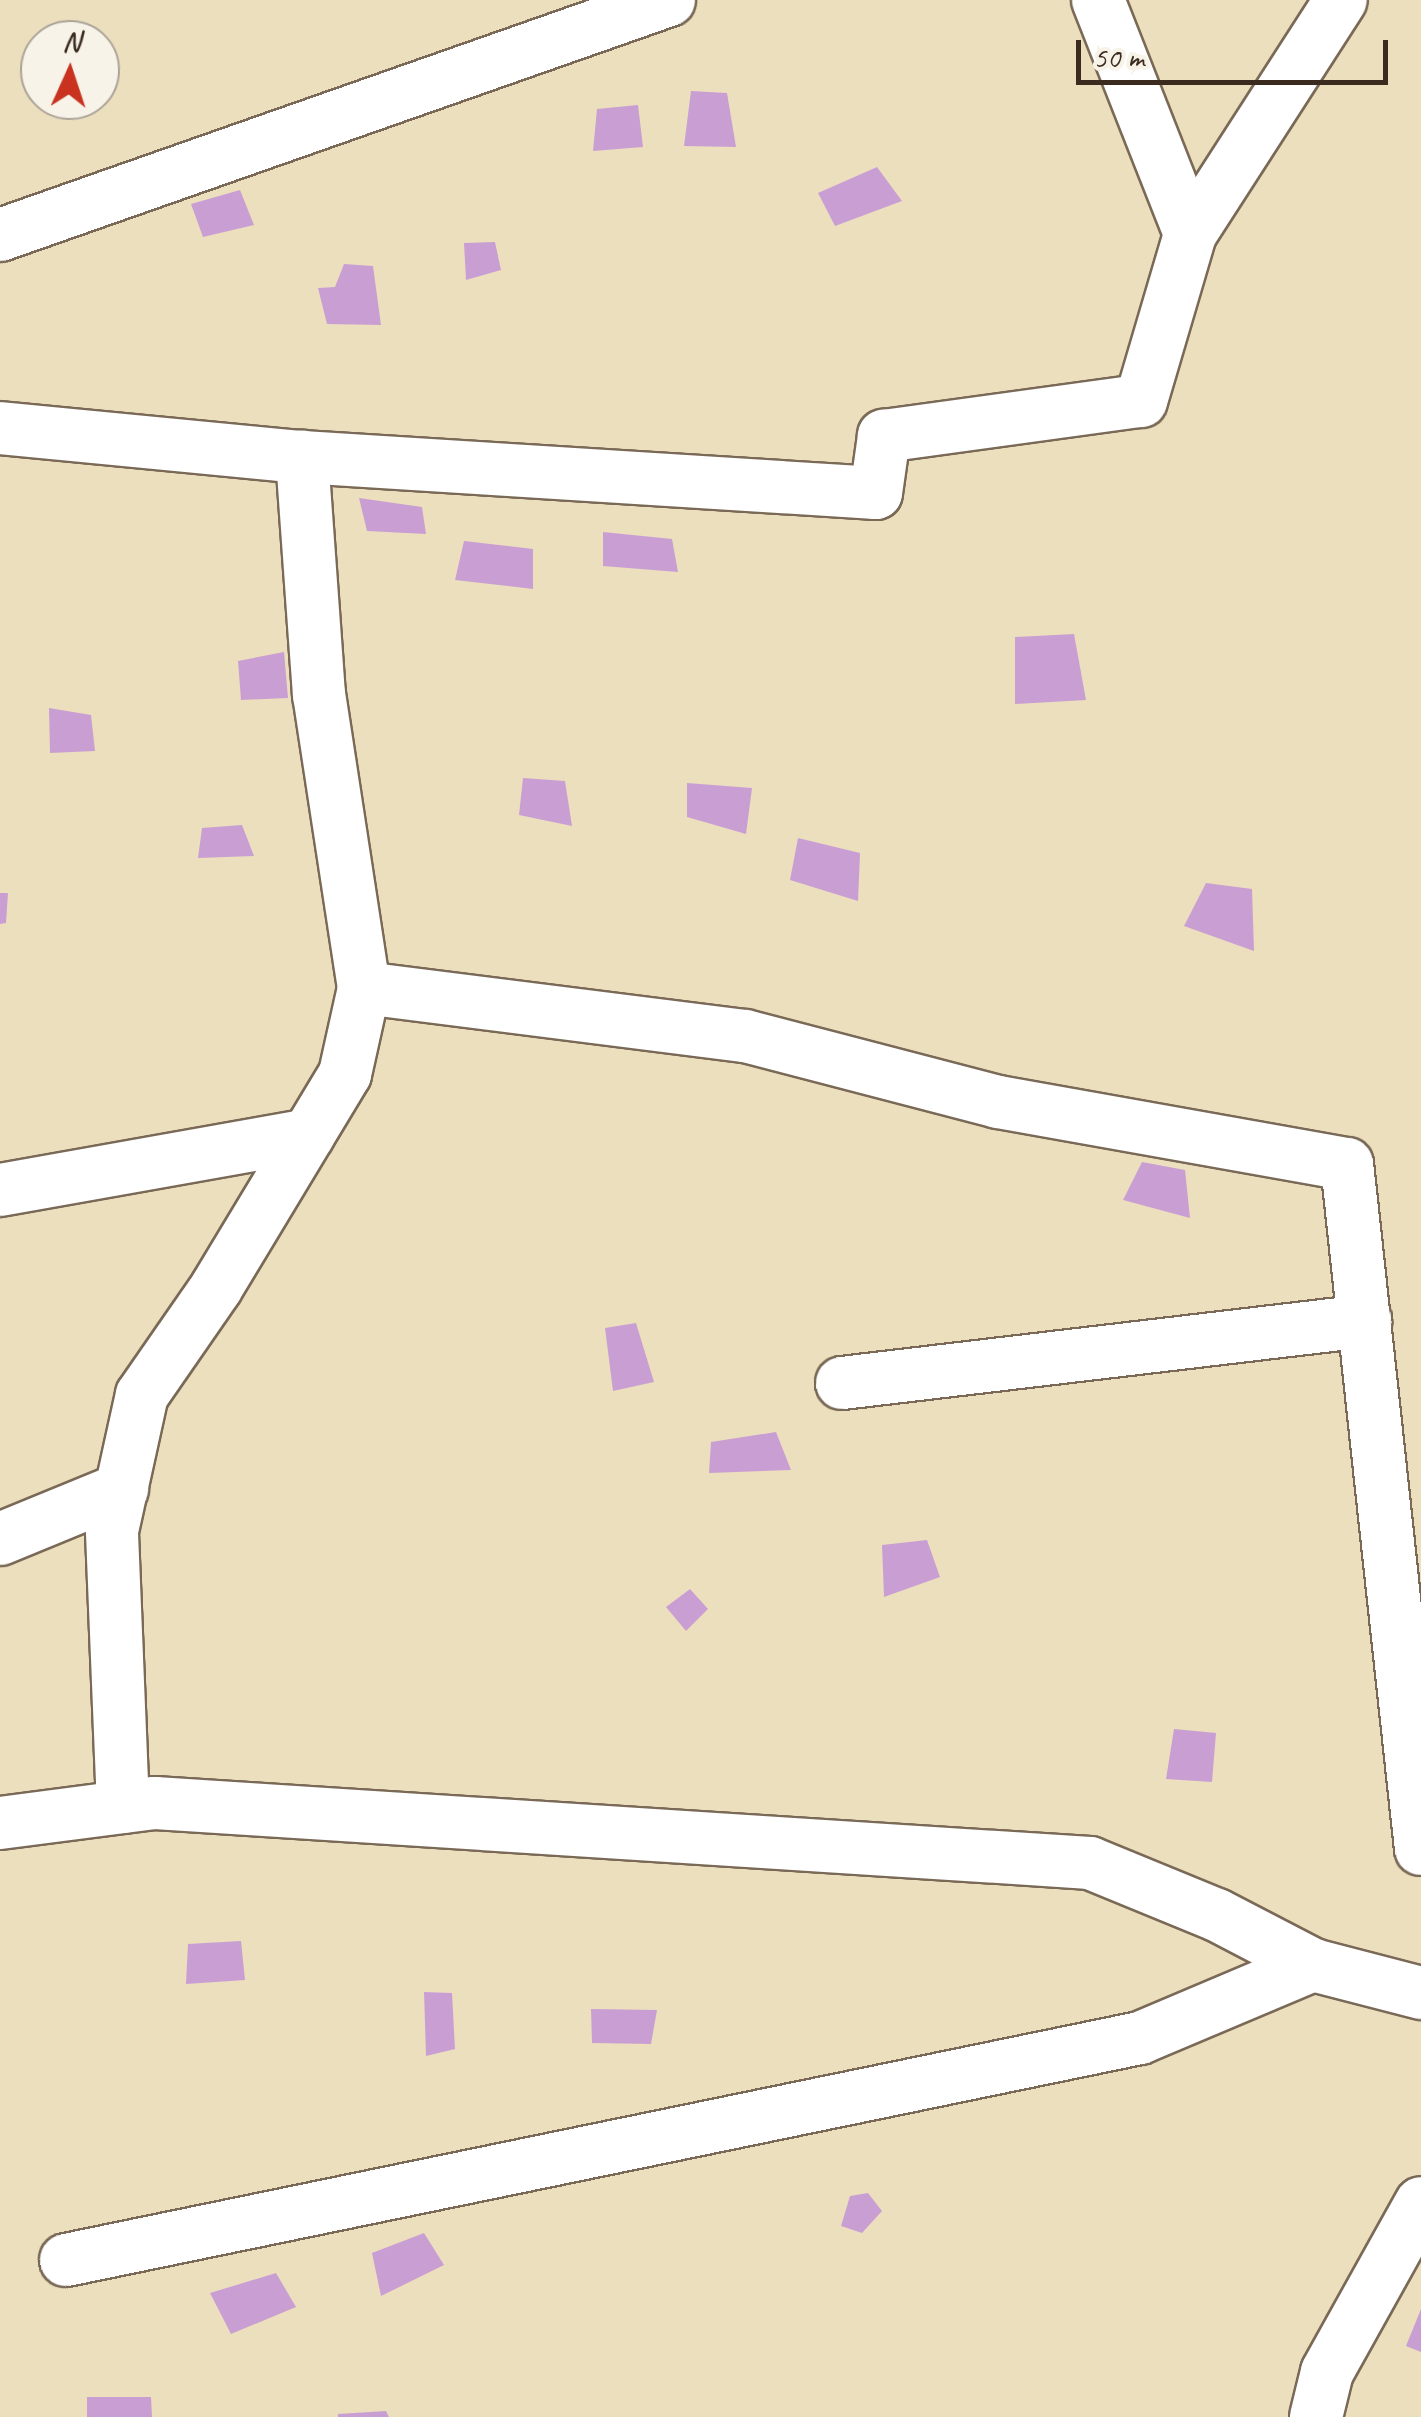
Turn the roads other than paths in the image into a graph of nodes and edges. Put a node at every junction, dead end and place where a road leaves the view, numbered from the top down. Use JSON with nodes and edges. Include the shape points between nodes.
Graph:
{"nodes":[{"id":1,"x":669,"y":0,"type":"edge"},
{"id":2,"x":1098,"y":0,"type":"edge"},
{"id":3,"x":1341,"y":0,"type":"edge"},
{"id":4,"x":1190,"y":234,"type":"junction"},
{"id":5,"x":0,"y":236,"type":"edge"},
{"id":6,"x":0,"y":428,"type":"edge"},
{"id":7,"x":302,"y":457,"type":"junction"},
{"id":8,"x":364,"y":988,"type":"junction"},
{"id":9,"x":308,"y":1135,"type":"junction"},
{"id":10,"x":0,"y":1190,"type":"edge"},
{"id":11,"x":1365,"y":1321,"type":"junction"},
{"id":12,"x":842,"y":1383,"type":"dead end"},
{"id":13,"x":122,"y":1489,"type":"junction"},
{"id":14,"x":0,"y":1538,"type":"edge"},
{"id":15,"x":123,"y":1806,"type":"junction"},
{"id":16,"x":0,"y":1822,"type":"edge"},
{"id":17,"x":1421,"y":1850,"type":"edge"},
{"id":18,"x":1312,"y":1965,"type":"junction"},
{"id":19,"x":1421,"y":1994,"type":"edge"},
{"id":20,"x":1421,"y":2203,"type":"edge"},
{"id":21,"x":66,"y":2260,"type":"dead end"},
{"id":22,"x":1316,"y":2417,"type":"edge"}],
"edges":[{"from":1,"to":5,"type":"street"},
{"from":2,"to":4,"type":"street"},
{"from":3,"to":4,"type":"street"},
{"from":4,"to":7,"type":"street","via":[[1141,401],[884,436],[876,493]]},
{"from":6,"to":7,"type":"street"},
{"from":7,"to":8,"type":"street","via":[[319,695]]},
{"from":8,"to":9,"type":"street","via":[[345,1074]]},
{"from":8,"to":11,"type":"street","via":[[744,1036],[998,1102],[1347,1164]]},
{"from":9,"to":10,"type":"street"},
{"from":9,"to":13,"type":"street","via":[[142,1395]]},
{"from":11,"to":12,"type":"street"},
{"from":11,"to":17,"type":"street"},
{"from":13,"to":14,"type":"street"},
{"from":13,"to":15,"type":"street","via":[[112,1530]]},
{"from":15,"to":16,"type":"street"},
{"from":15,"to":18,"type":"street","via":[[1090,1864],[1217,1915]]},
{"from":18,"to":19,"type":"street"},
{"from":18,"to":21,"type":"street","via":[[1140,2038]]},
{"from":20,"to":22,"type":"street","via":[[1328,2372]]}]}
